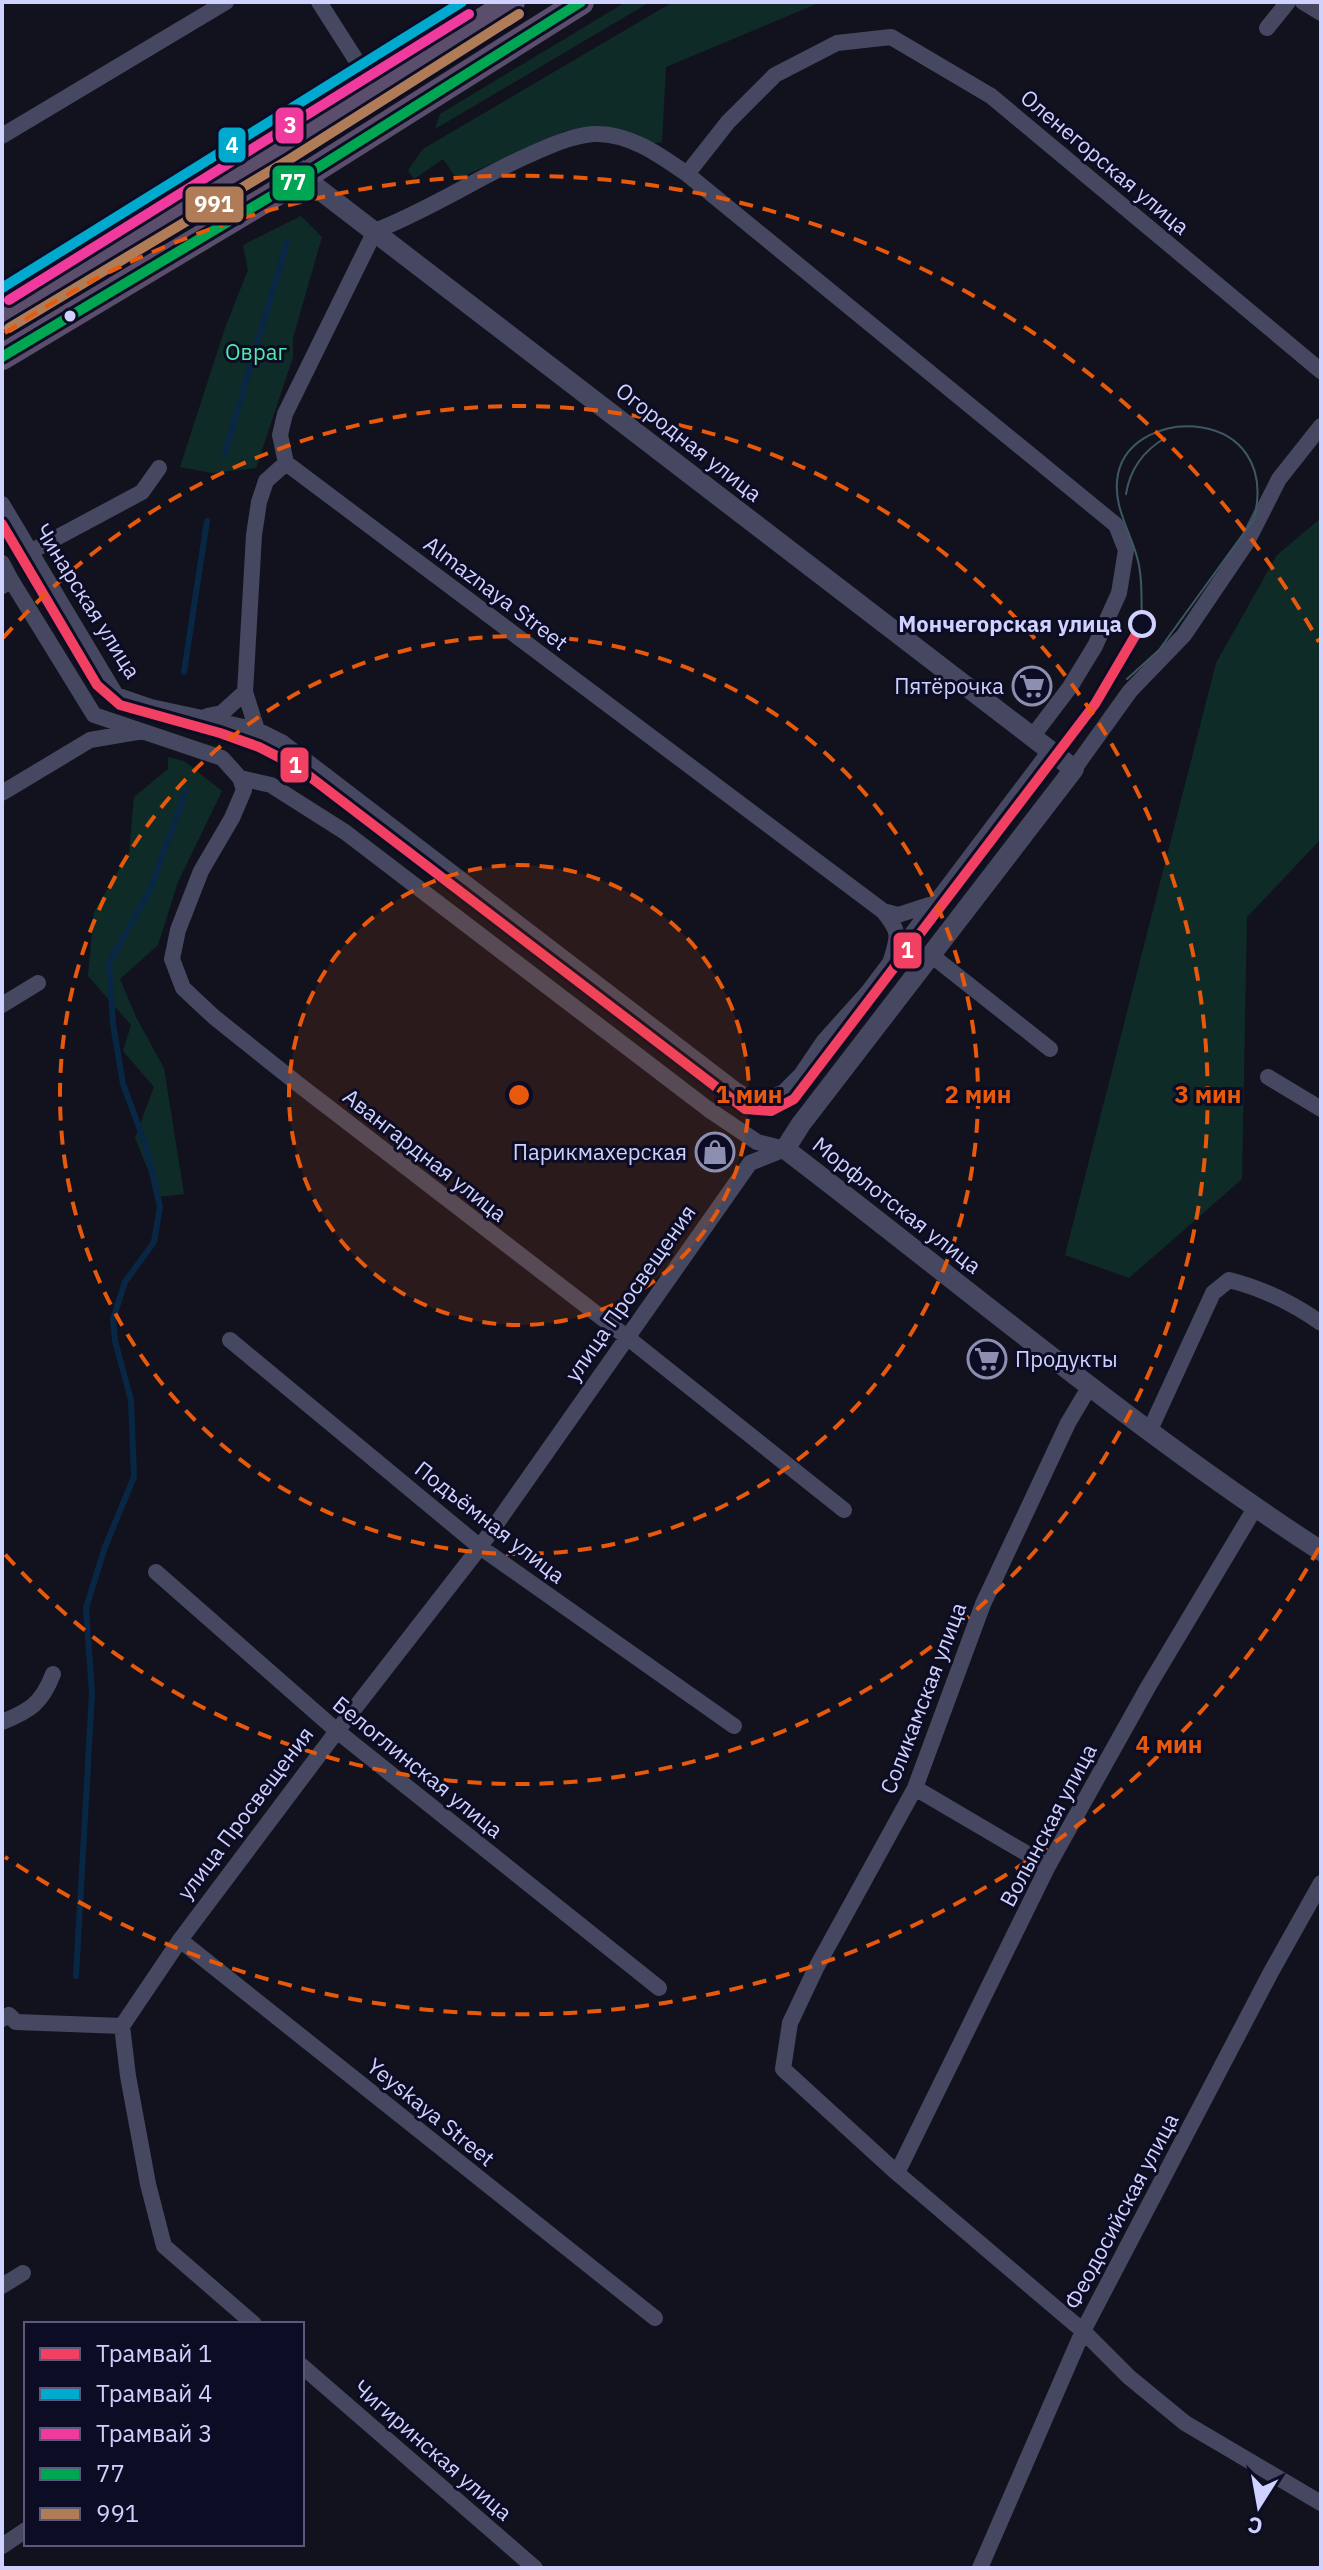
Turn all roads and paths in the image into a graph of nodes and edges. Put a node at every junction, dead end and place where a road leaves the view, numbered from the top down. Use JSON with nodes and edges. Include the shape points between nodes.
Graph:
{"nodes":[{"id":1,"x":226,"y":2,"type":"edge"},
{"id":2,"x":319,"y":2,"type":"edge"},
{"id":3,"x":512,"y":2,"type":"edge"},
{"id":4,"x":581,"y":2,"type":"edge"},
{"id":5,"x":1288,"y":2,"type":"edge"},
{"id":6,"x":1303,"y":2,"type":"edge"},
{"id":7,"x":1321,"y":13,"type":"edge"},
{"id":8,"x":1267,"y":28,"type":"dead end"},
{"id":9,"x":374,"y":88,"type":"junction"},
{"id":10,"x":2,"y":136,"type":"edge"},
{"id":11,"x":283,"y":147,"type":"junction"},
{"id":12,"x":687,"y":174,"type":"junction"},
{"id":13,"x":303,"y":177,"type":"junction"},
{"id":14,"x":375,"y":231,"type":"junction"},
{"id":15,"x":2,"y":316,"type":"edge"},
{"id":16,"x":2,"y":357,"type":"edge"},
{"id":17,"x":1321,"y":371,"type":"edge"},
{"id":18,"x":1321,"y":426,"type":"edge"},
{"id":19,"x":286,"y":463,"type":"junction"},
{"id":20,"x":159,"y":468,"type":"dead end"},
{"id":21,"x":2,"y":504,"type":"edge"},
{"id":22,"x":30,"y":552,"type":"junction"},
{"id":23,"x":5,"y":574,"type":"edge"},
{"id":24,"x":245,"y":692,"type":"junction"},
{"id":25,"x":197,"y":717,"type":"junction"},
{"id":26,"x":257,"y":730,"type":"junction"},
{"id":27,"x":139,"y":732,"type":"junction"},
{"id":28,"x":1032,"y":737,"type":"junction"},
{"id":29,"x":1050,"y":751,"type":"junction"},
{"id":30,"x":1074,"y":769,"type":"junction"},
{"id":31,"x":240,"y":778,"type":"junction"},
{"id":32,"x":2,"y":793,"type":"edge"},
{"id":33,"x":935,"y":903,"type":"junction"},
{"id":34,"x":883,"y":911,"type":"junction"},
{"id":35,"x":931,"y":955,"type":"junction"},
{"id":36,"x":891,"y":960,"type":"junction"},
{"id":37,"x":38,"y":983,"type":"dead end"},
{"id":38,"x":2,"y":1005,"type":"edge"},
{"id":39,"x":1050,"y":1049,"type":"dead end"},
{"id":40,"x":1268,"y":1077,"type":"dead end"},
{"id":41,"x":1321,"y":1109,"type":"edge"},
{"id":42,"x":785,"y":1149,"type":"junction"},
{"id":43,"x":1321,"y":1323,"type":"edge"},
{"id":44,"x":628,"y":1338,"type":"junction"},
{"id":45,"x":230,"y":1340,"type":"dead end"},
{"id":46,"x":1090,"y":1386,"type":"junction"},
{"id":47,"x":1149,"y":1432,"type":"junction"},
{"id":48,"x":1255,"y":1508,"type":"junction"},
{"id":49,"x":844,"y":1510,"type":"dead end"},
{"id":50,"x":480,"y":1547,"type":"junction"},
{"id":51,"x":1321,"y":1551,"type":"edge"},
{"id":52,"x":156,"y":1572,"type":"dead end"},
{"id":53,"x":53,"y":1674,"type":"dead end"},
{"id":54,"x":2,"y":1722,"type":"edge"},
{"id":55,"x":734,"y":1726,"type":"dead end"},
{"id":56,"x":337,"y":1731,"type":"junction"},
{"id":57,"x":915,"y":1788,"type":"junction"},
{"id":58,"x":1048,"y":1866,"type":"junction"},
{"id":59,"x":1321,"y":1883,"type":"edge"},
{"id":60,"x":180,"y":1940,"type":"junction"},
{"id":61,"x":659,"y":1988,"type":"dead end"},
{"id":62,"x":2,"y":1999,"type":"edge"},
{"id":63,"x":6,"y":2017,"type":"edge"},
{"id":64,"x":122,"y":2026,"type":"junction"},
{"id":65,"x":897,"y":2173,"type":"junction"},
{"id":66,"x":23,"y":2273,"type":"dead end"},
{"id":67,"x":2,"y":2286,"type":"edge"},
{"id":68,"x":655,"y":2318,"type":"dead end"},
{"id":69,"x":252,"y":2322,"type":"edge"},
{"id":70,"x":1083,"y":2331,"type":"junction"},
{"id":71,"x":304,"y":2368,"type":"edge"},
{"id":72,"x":1321,"y":2503,"type":"edge"},
{"id":73,"x":24,"y":2531,"type":"edge"},
{"id":74,"x":2,"y":2546,"type":"edge"},
{"id":75,"x":535,"y":2568,"type":"edge"},
{"id":76,"x":980,"y":2568,"type":"edge"}],
"edges":[{"from":1,"to":10,"type":"street"},
{"from":2,"to":9,"type":"street"},
{"from":3,"to":9,"type":"highway"},
{"from":4,"to":13,"type":"highway"},
{"from":5,"to":8,"type":"street"},
{"from":6,"to":7,"type":"street"},
{"from":9,"to":11,"type":"highway"},
{"from":11,"to":13,"type":"street","name":"Огородная улица"},
{"from":11,"to":15,"type":"highway"},
{"from":12,"to":14,"type":"street","via":[[645,146],[595,134],[488,173],[410,218]]},
{"from":12,"to":17,"type":"street","name":"Оленегорская улица","via":[[775,75],[837,43],[891,37],[991,96]]},
{"from":12,"to":28,"type":"street","via":[[1116,525],[1126,550],[1119,593],[1095,646]]},
{"from":13,"to":14,"type":"street","name":"Огородная улица"},
{"from":13,"to":16,"type":"highway"},
{"from":14,"to":19,"type":"street","via":[[285,414],[280,435]]},
{"from":14,"to":28,"type":"street","name":"Огородная улица"},
{"from":18,"to":30,"type":"street","name":"улица Просвещения","via":[[1279,479],[1247,542],[1184,635],[1130,691]]},
{"from":19,"to":24,"type":"street","via":[[266,481],[259,502]]},
{"from":19,"to":34,"type":"street","name":"Almaznaya Street"},
{"from":20,"to":22,"type":"street","via":[[142,492]]},
{"from":21,"to":22,"type":"street","name":"Чинарская улица"},
{"from":22,"to":25,"type":"street","name":"Чинарская улица","via":[[116,695]]},
{"from":23,"to":27,"type":"street","via":[[94,715]]},
{"from":24,"to":25,"type":"street","via":[[222,713]]},
{"from":24,"to":26,"type":"street"},
{"from":25,"to":26,"type":"street","name":"Чинарская улица"},
{"from":26,"to":36,"type":"street","via":[[283,743],[751,1099],[783,1093]]},
{"from":27,"to":31,"type":"street","via":[[222,758]]},
{"from":27,"to":32,"type":"street","via":[[90,740]]},
{"from":28,"to":29,"type":"street","name":"Огородная улица"},
{"from":29,"to":30,"type":"street","name":"Огородная улица"},
{"from":29,"to":33,"type":"street"},
{"from":30,"to":35,"type":"street","name":"улица Просвещения"},
{"from":31,"to":42,"type":"street","name":"Морфлотская улица","via":[[271,785],[345,832],[708,1109],[757,1142]]},
{"from":31,"to":44,"type":"street","name":"Авангардная улица","via":[[244,790],[201,871],[178,930],[172,959],[183,988],[298,1084]]},
{"from":33,"to":34,"type":"street","via":[[898,915]]},
{"from":33,"to":36,"type":"street"},
{"from":34,"to":36,"type":"street","via":[[896,926],[898,938]]},
{"from":35,"to":39,"type":"street"},
{"from":35,"to":42,"type":"street","name":"улица Просвещения"},
{"from":37,"to":38,"type":"street"},
{"from":40,"to":41,"type":"street"},
{"from":42,"to":44,"type":"street","name":"улица Просвещения","via":[[750,1163]]},
{"from":42,"to":46,"type":"street","name":"Морфлотская улица"},
{"from":43,"to":47,"type":"street","via":[[1250,1285],[1229,1280],[1213,1293]]},
{"from":44,"to":49,"type":"street","name":"Авангардная улица"},
{"from":44,"to":50,"type":"street","name":"улица Просвещения"},
{"from":45,"to":50,"type":"street","name":"Подъёмная улица"},
{"from":46,"to":47,"type":"street","name":"Морфлотская улица"},
{"from":46,"to":57,"type":"street","name":"Соликамская улица","via":[[983,1604]]},
{"from":47,"to":48,"type":"street","name":"Морфлотская улица"},
{"from":48,"to":51,"type":"street","name":"Морфлотская улица"},
{"from":48,"to":58,"type":"street","name":"Волынская улица"},
{"from":50,"to":55,"type":"street","name":"Подъёмная улица"},
{"from":50,"to":56,"type":"street","name":"улица Просвещения"},
{"from":52,"to":56,"type":"street","name":"Белоглинская улица"},
{"from":53,"to":54,"type":"street","via":[[45,1694],[26,1712]]},
{"from":56,"to":60,"type":"street","name":"улица Просвещения"},
{"from":56,"to":61,"type":"street","name":"Белоглинская улица"},
{"from":57,"to":58,"type":"street"},
{"from":57,"to":65,"type":"street","name":"Соликамская улица","via":[[790,2023],[783,2069]]},
{"from":58,"to":65,"type":"street","name":"Волынская улица"},
{"from":59,"to":70,"type":"street","name":"Феодосийская улица"},
{"from":60,"to":64,"type":"street","name":"улица Просвещения"},
{"from":60,"to":68,"type":"street","name":"Yeyskaya Street"},
{"from":62,"to":63,"type":"street"},
{"from":63,"to":64,"type":"street","via":[[16,2022]]},
{"from":64,"to":69,"type":"street","via":[[148,2184],[164,2246]]},
{"from":65,"to":70,"type":"street"},
{"from":66,"to":67,"type":"street"},
{"from":70,"to":72,"type":"street","via":[[1185,2423]]},
{"from":70,"to":76,"type":"street","name":"Феодосийская улица"},
{"from":71,"to":75,"type":"street","name":"Чигиринская улица"},
{"from":73,"to":74,"type":"street"}]}
